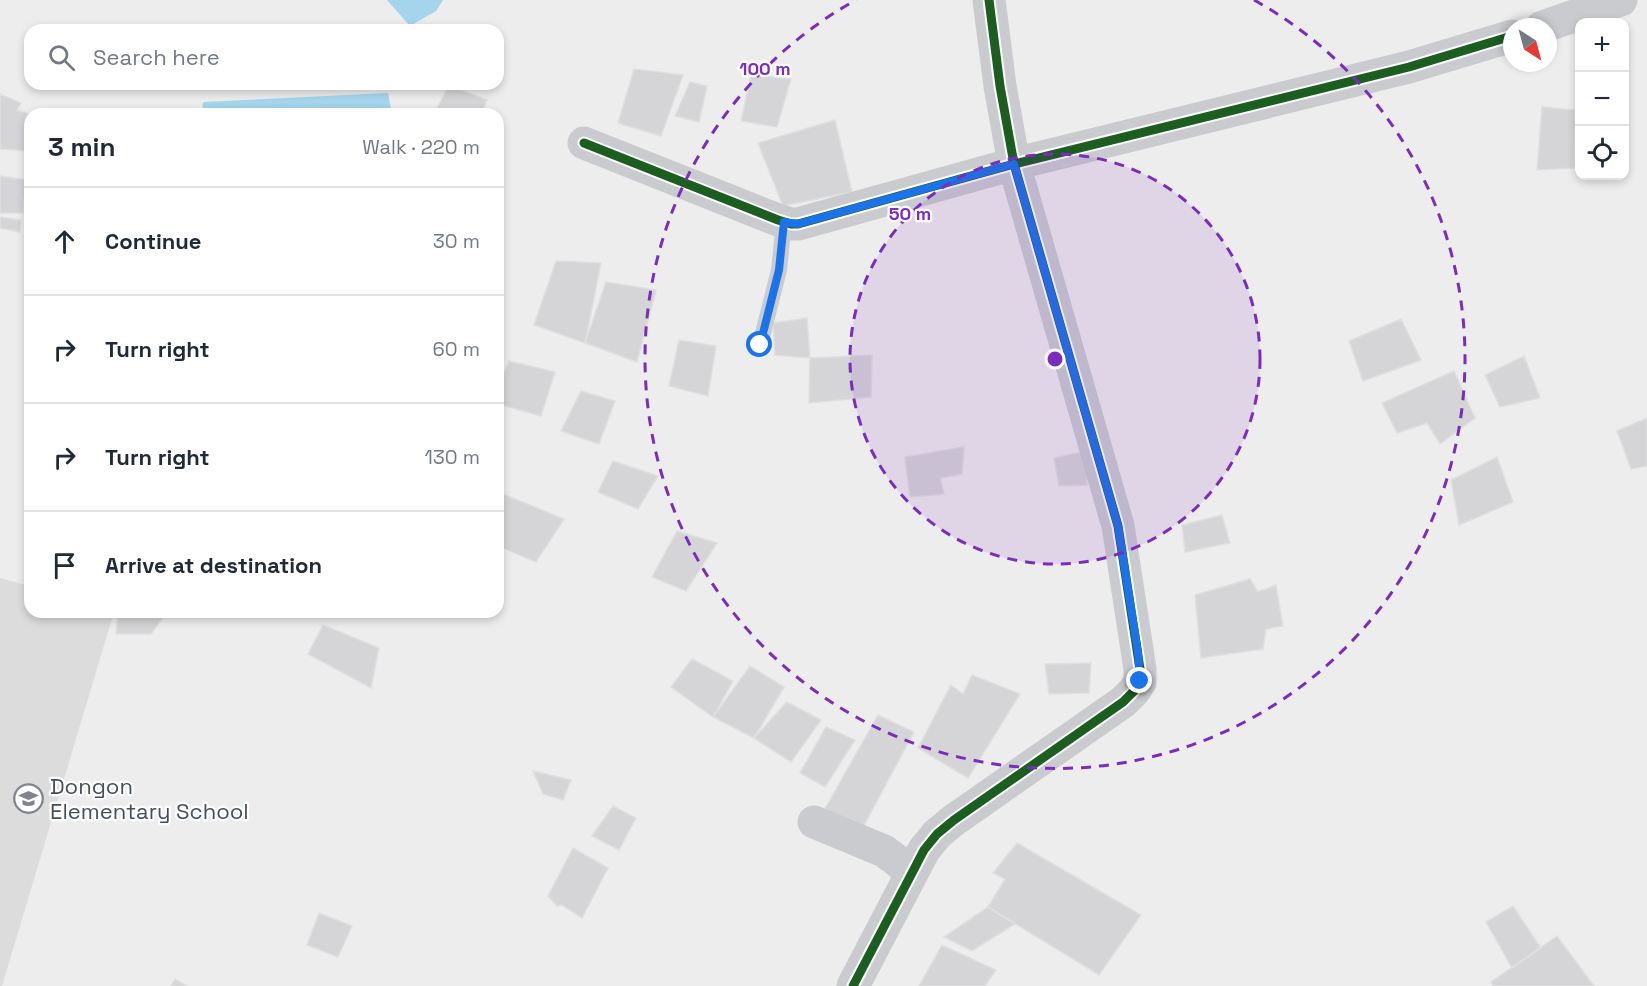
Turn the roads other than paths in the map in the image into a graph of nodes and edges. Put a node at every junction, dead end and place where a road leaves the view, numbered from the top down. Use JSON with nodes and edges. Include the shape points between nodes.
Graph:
{"nodes":[{"id":1,"x":989,"y":0,"type":"edge"},
{"id":2,"x":1621,"y":0,"type":"edge"},
{"id":3,"x":1557,"y":22,"type":"edge"},
{"id":4,"x":1503,"y":39,"type":"edge"},
{"id":5,"x":584,"y":143,"type":"dead end"},
{"id":6,"x":1014,"y":164,"type":"junction"},
{"id":7,"x":784,"y":222,"type":"junction"},
{"id":8,"x":760,"y":345,"type":"dead end"},
{"id":9,"x":814,"y":822,"type":"dead end"},
{"id":10,"x":912,"y":872,"type":"junction"},
{"id":11,"x":853,"y":986,"type":"edge"}],
"edges":[{"from":1,"to":6,"type":"street"},
{"from":2,"to":3,"type":"street"},
{"from":4,"to":6,"type":"street","via":[[1408,67]]},
{"from":5,"to":7,"type":"street"},
{"from":6,"to":7,"type":"street","via":[[798,224]]},
{"from":6,"to":10,"type":"street","via":[[1118,526],[1140,681],[1123,702],[937,834]]},
{"from":7,"to":8,"type":"lane","via":[[779,270]]},
{"from":9,"to":10,"type":"street","via":[[884,851]]},
{"from":10,"to":11,"type":"street"}]}
